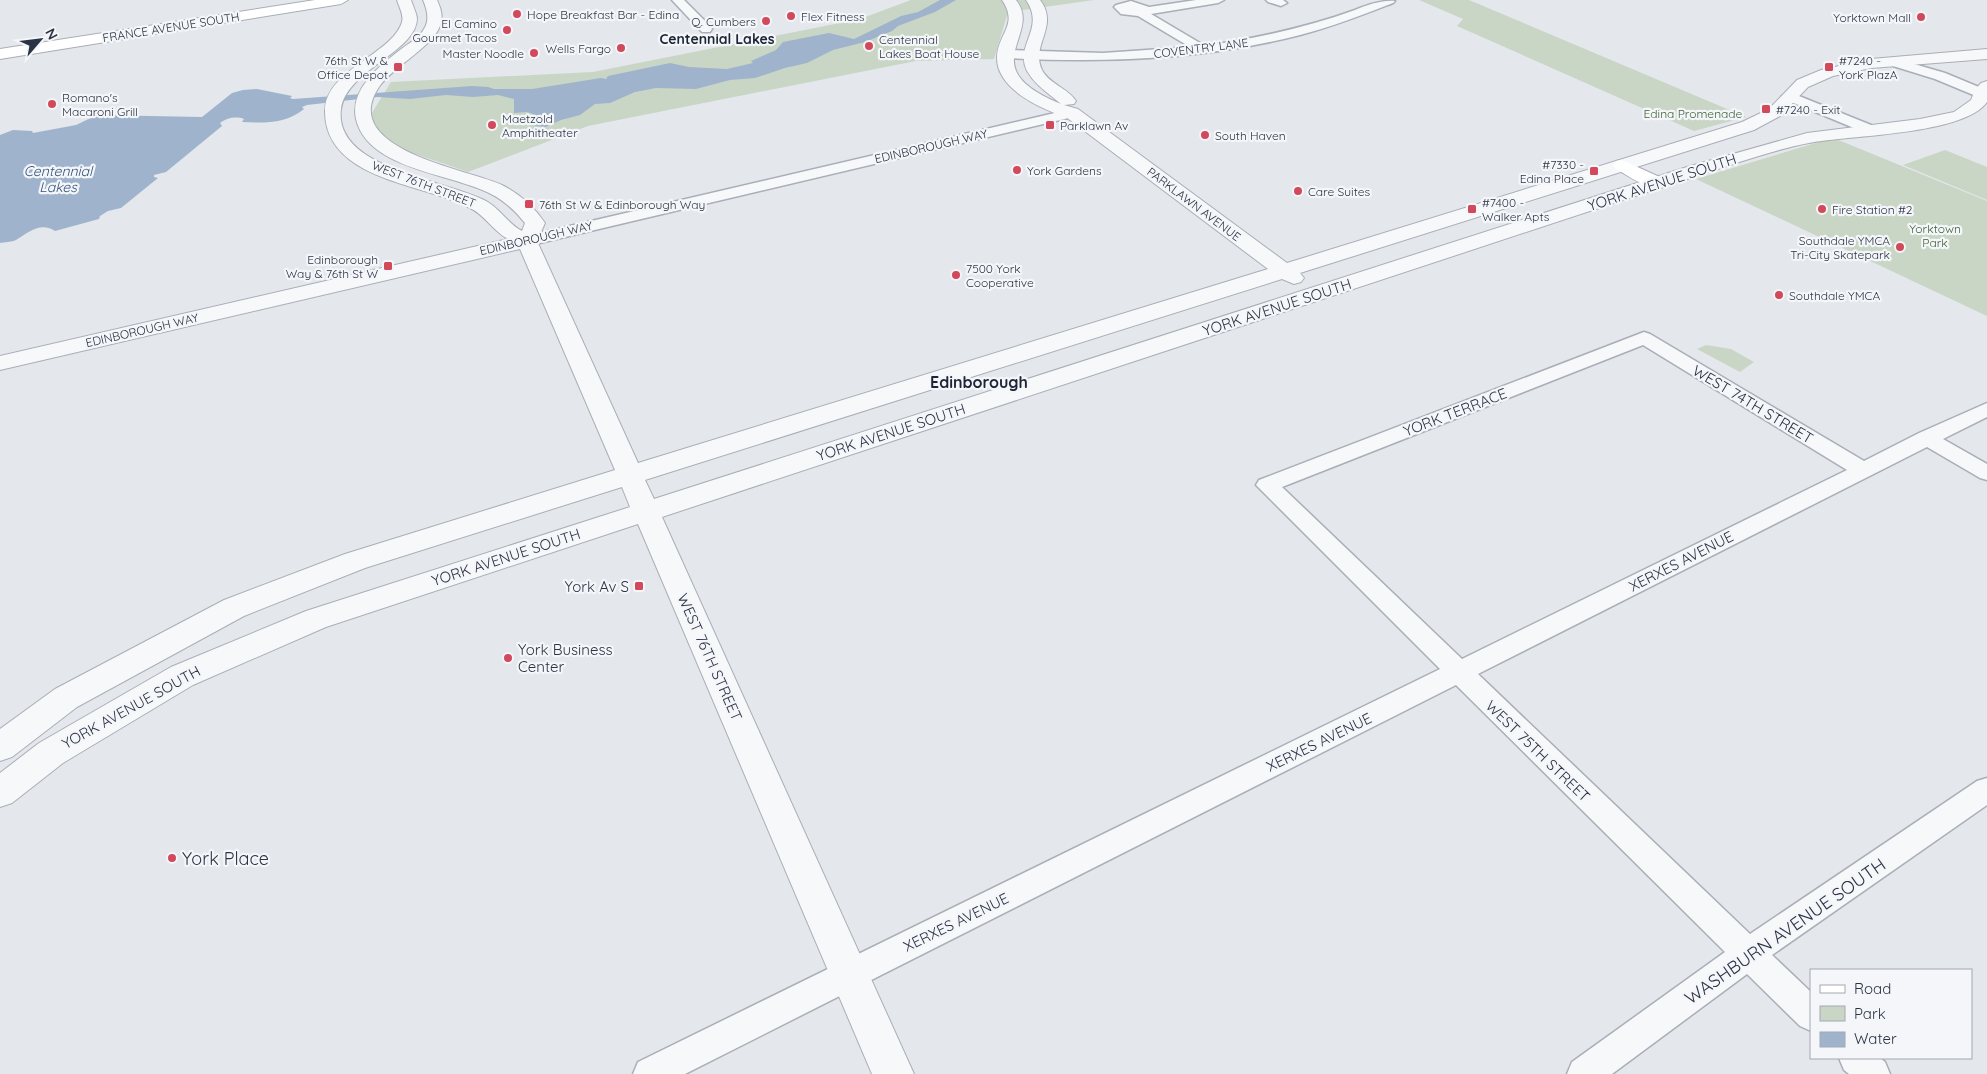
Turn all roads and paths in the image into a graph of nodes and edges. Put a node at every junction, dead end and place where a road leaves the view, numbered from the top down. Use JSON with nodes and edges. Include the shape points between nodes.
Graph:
{"nodes":[{"id":1,"x":293,"y":0,"type":"edge"},
{"id":2,"x":341,"y":0,"type":"edge"},
{"id":3,"x":404,"y":0,"type":"edge"},
{"id":4,"x":430,"y":0,"type":"edge"},
{"id":5,"x":678,"y":0,"type":"edge"},
{"id":6,"x":1009,"y":0,"type":"edge"},
{"id":7,"x":1033,"y":0,"type":"edge"},
{"id":8,"x":1218,"y":0,"type":"edge"},
{"id":9,"x":1389,"y":1,"type":"dead end"},
{"id":10,"x":706,"y":29,"type":"dead end"},
{"id":11,"x":0,"y":45,"type":"edge"},
{"id":12,"x":1202,"y":49,"type":"junction"},
{"id":13,"x":0,"y":54,"type":"edge"},
{"id":14,"x":1006,"y":54,"type":"junction"},
{"id":15,"x":1987,"y":54,"type":"edge"},
{"id":16,"x":1031,"y":56,"type":"junction"},
{"id":17,"x":1897,"y":63,"type":"junction"},
{"id":18,"x":1984,"y":90,"type":"edge"},
{"id":19,"x":1789,"y":96,"type":"junction"},
{"id":20,"x":1072,"y":114,"type":"junction"},
{"id":21,"x":1871,"y":130,"type":"junction"},
{"id":22,"x":1622,"y":166,"type":"junction"},
{"id":23,"x":1657,"y":182,"type":"junction"},
{"id":24,"x":527,"y":241,"type":"junction"},
{"id":25,"x":1284,"y":271,"type":"junction"},
{"id":26,"x":1316,"y":294,"type":"junction"},
{"id":27,"x":1644,"y":338,"type":"joint"},
{"id":28,"x":0,"y":363,"type":"edge"},
{"id":29,"x":1987,"y":409,"type":"edge"},
{"id":30,"x":1926,"y":438,"type":"junction"},
{"id":31,"x":1863,"y":470,"type":"junction"},
{"id":32,"x":1987,"y":472,"type":"edge"},
{"id":33,"x":630,"y":475,"type":"junction"},
{"id":34,"x":1267,"y":486,"type":"joint"},
{"id":35,"x":646,"y":512,"type":"junction"},
{"id":36,"x":1458,"y":673,"type":"junction"},
{"id":37,"x":0,"y":747,"type":"edge"},
{"id":38,"x":1987,"y":790,"type":"edge"},
{"id":39,"x":0,"y":792,"type":"edge"},
{"id":40,"x":1748,"y":956,"type":"junction"},
{"id":41,"x":849,"y":975,"type":"junction"},
{"id":42,"x":1810,"y":1014,"type":"edge"},
{"id":43,"x":1857,"y":1059,"type":"edge"},
{"id":44,"x":650,"y":1074,"type":"edge"},
{"id":45,"x":893,"y":1074,"type":"edge"},
{"id":46,"x":1584,"y":1074,"type":"edge"},
{"id":47,"x":1873,"y":1074,"type":"edge"}],
"edges":[{"from":1,"to":11,"type":"main road","name":"FRANCE AVENUE SOUTH"},
{"from":2,"to":13,"type":"main road","name":"FRANCE AVENUE SOUTH"},
{"from":3,"to":24,"type":"street","name":"WEST 76TH STREET","via":[[409,16],[406,29],[347,82],[334,107],[333,119],[338,136],[357,157],[381,170],[477,203],[492,213],[508,232]]},
{"from":4,"to":24,"type":"street","name":"WEST 76TH STREET","via":[[435,14],[432,30],[375,81],[363,103],[366,126],[393,152],[505,193],[519,203],[535,223]]},
{"from":5,"to":10,"type":"street"},
{"from":6,"to":14,"type":"street","via":[[1017,15]]},
{"from":7,"to":16,"type":"street","via":[[1040,9],[1042,22]]},
{"from":8,"to":12,"type":"street","via":[[1144,12]]},
{"from":9,"to":12,"type":"street","name":"COVENTRY LANE","via":[[1334,23],[1294,34]]},
{"from":12,"to":16,"type":"street","name":"COVENTRY LANE","via":[[1129,56]]},
{"from":14,"to":16,"type":"street","name":"COVENTRY LANE"},
{"from":14,"to":20,"type":"street","name":"PARKLAWN AVENUE","via":[[1005,64],[1018,85],[1054,109]]},
{"from":15,"to":17,"type":"street","name":"YORK AVENUE SOUTH"},
{"from":16,"to":20,"type":"street","name":"PARKLAWN AVENUE","via":[[1034,70],[1072,104]]},
{"from":17,"to":18,"type":"street","name":"YORK AVENUE SOUTH"},
{"from":17,"to":19,"type":"street","name":"YORK AVENUE SOUTH","via":[[1832,71],[1805,82]]},
{"from":18,"to":21,"type":"street","name":"YORK AVENUE SOUTH","via":[[1979,102],[1958,116]]},
{"from":19,"to":21,"type":"street","name":"YORK AVENUE SOUTH"},
{"from":19,"to":22,"type":"street","name":"YORK AVENUE SOUTH","via":[[1779,110],[1748,126]]},
{"from":20,"to":24,"type":"street","name":"EDINBOROUGH WAY"},
{"from":20,"to":25,"type":"street","name":"PARKLAWN AVENUE"},
{"from":21,"to":23,"type":"street","name":"YORK AVENUE SOUTH","via":[[1807,138]]},
{"from":22,"to":23,"type":"main road"},
{"from":22,"to":25,"type":"street","name":"YORK AVENUE SOUTH"},
{"from":23,"to":26,"type":"street","name":"YORK AVENUE SOUTH"},
{"from":24,"to":28,"type":"street","name":"EDINBOROUGH WAY"},
{"from":24,"to":33,"type":"street","name":"WEST 76TH STREET"},
{"from":25,"to":26,"type":"street","name":"PARKLAWN AVENUE"},
{"from":25,"to":33,"type":"street","name":"YORK AVENUE SOUTH"},
{"from":26,"to":35,"type":"street","name":"YORK AVENUE SOUTH"},
{"from":27,"to":31,"type":"street","name":"WEST 74TH STREET"},
{"from":27,"to":34,"type":"street","name":"YORK TERRACE"},
{"from":29,"to":30,"type":"street","name":"XERXES AVENUE"},
{"from":30,"to":31,"type":"street","name":"XERXES AVENUE"},
{"from":30,"to":32,"type":"street"},
{"from":31,"to":36,"type":"street","name":"XERXES AVENUE"},
{"from":33,"to":35,"type":"street","name":"WEST 76TH STREET"},
{"from":33,"to":37,"type":"street","name":"YORK AVENUE SOUTH","via":[[355,561],[234,608],[66,698]]},
{"from":34,"to":36,"type":"street","name":"WEST 75TH STREET"},
{"from":35,"to":39,"type":"street","name":"YORK AVENUE SOUTH","via":[[316,619],[182,676],[51,753]]},
{"from":35,"to":41,"type":"street","name":"WEST 76TH STREET"},
{"from":36,"to":40,"type":"street","name":"WEST 75TH STREET"},
{"from":36,"to":41,"type":"street","name":"XERXES AVENUE"},
{"from":38,"to":40,"type":"street","name":"WASHBURN AVENUE SOUTH"},
{"from":40,"to":42,"type":"street","name":"WEST 75TH STREET"},
{"from":40,"to":46,"type":"street","name":"WASHBURN AVENUE SOUTH"},
{"from":41,"to":44,"type":"street","name":"XERXES AVENUE"},
{"from":41,"to":45,"type":"street","name":"WEST 76TH STREET"},
{"from":43,"to":47,"type":"street"}]}
